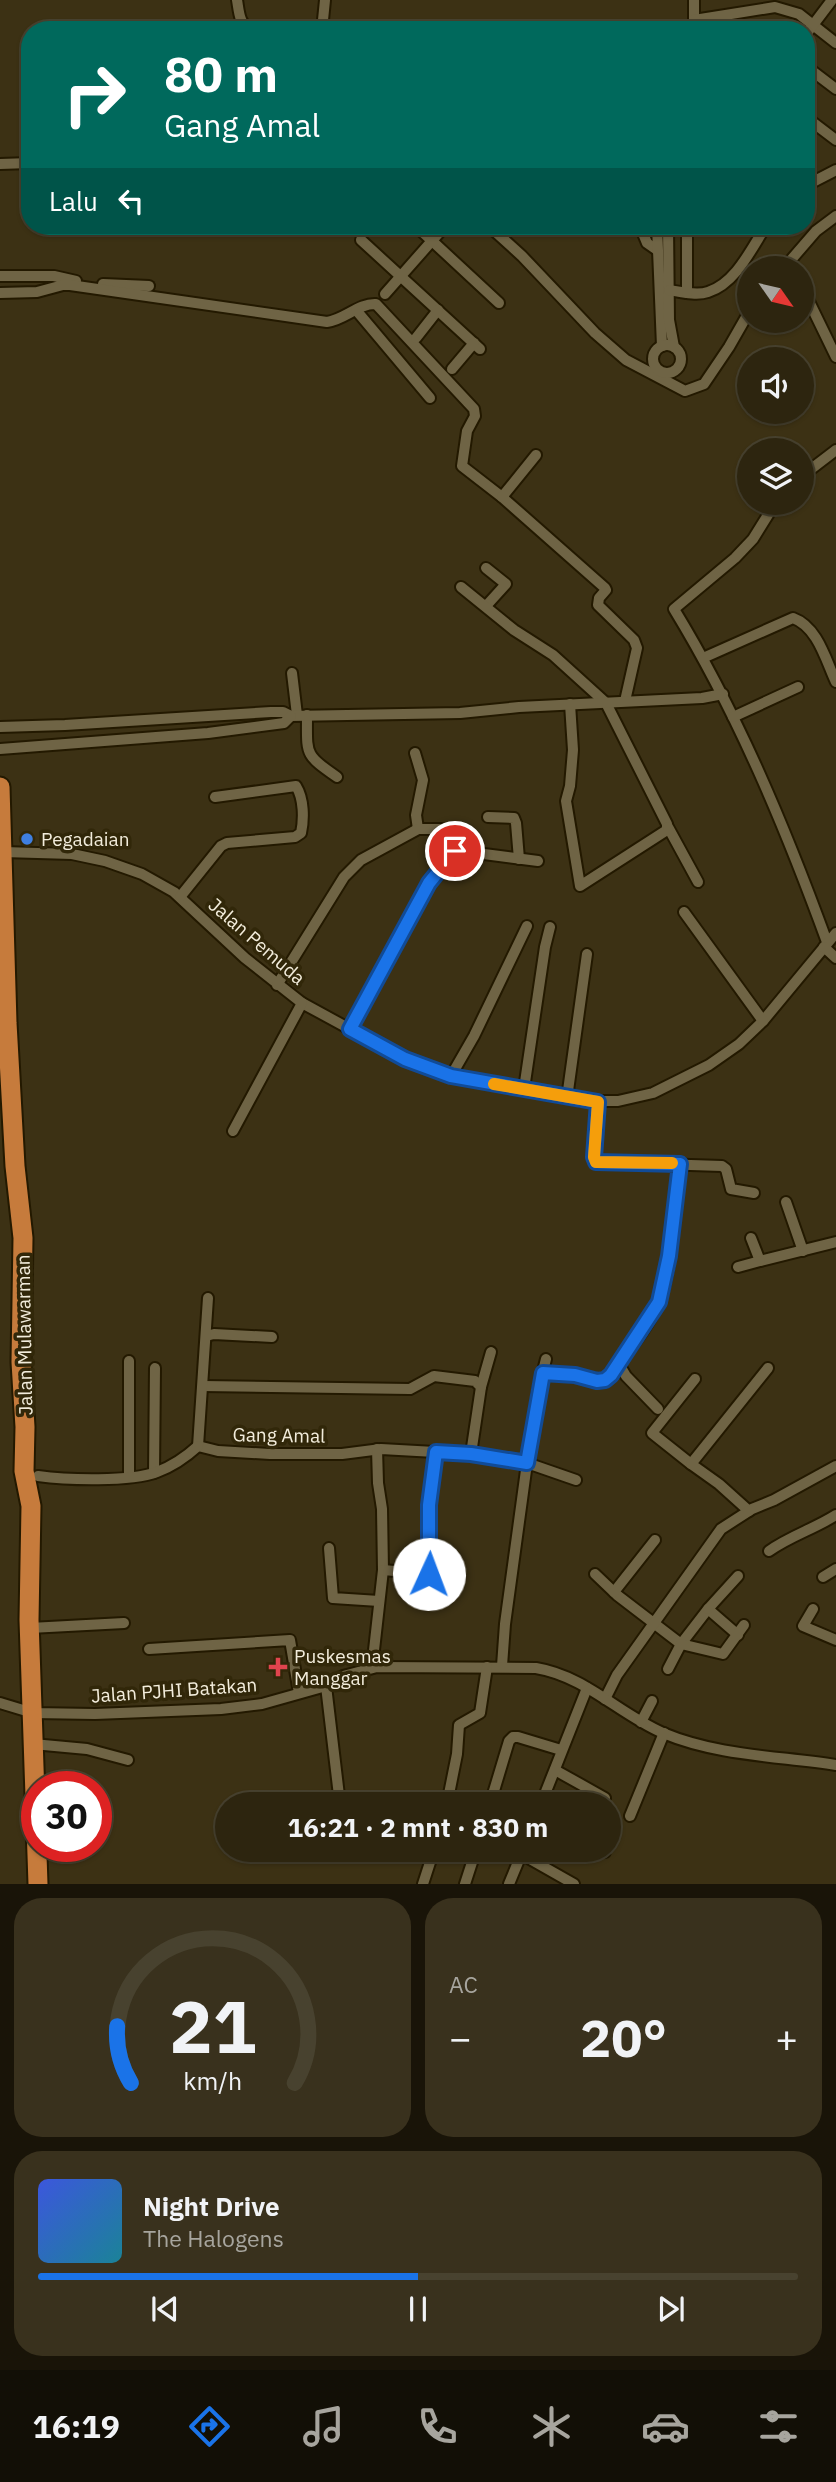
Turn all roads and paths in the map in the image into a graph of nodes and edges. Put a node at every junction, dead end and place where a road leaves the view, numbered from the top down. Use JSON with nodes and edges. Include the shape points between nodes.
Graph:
{"nodes":[{"id":1,"x":237,"y":0,"type":"edge"},
{"id":2,"x":325,"y":0,"type":"edge"},
{"id":3,"x":694,"y":0,"type":"edge"},
{"id":4,"x":740,"y":0,"type":"edge"},
{"id":5,"x":832,"y":0,"type":"edge"},
{"id":6,"x":740,"y":13,"type":"junction"},
{"id":7,"x":242,"y":21,"type":"edge"},
{"id":8,"x":323,"y":21,"type":"edge"},
{"id":9,"x":694,"y":21,"type":"edge"},
{"id":10,"x":709,"y":21,"type":"edge"},
{"id":11,"x":804,"y":21,"type":"edge"},
{"id":12,"x":815,"y":22,"type":"edge"},
{"id":13,"x":815,"y":32,"type":"edge"},
{"id":14,"x":836,"y":43,"type":"edge"},
{"id":15,"x":815,"y":73,"type":"edge"},
{"id":16,"x":836,"y":89,"type":"edge"},
{"id":17,"x":815,"y":124,"type":"edge"},
{"id":18,"x":836,"y":140,"type":"edge"},
{"id":19,"x":21,"y":163,"type":"edge"},
{"id":20,"x":0,"y":164,"type":"edge"},
{"id":21,"x":836,"y":170,"type":"edge"},
{"id":22,"x":815,"y":181,"type":"edge"},
{"id":23,"x":836,"y":216,"type":"edge"},
{"id":24,"x":815,"y":232,"type":"edge"},
{"id":25,"x":426,"y":235,"type":"edge"},
{"id":26,"x":436,"y":235,"type":"edge"},
{"id":27,"x":499,"y":235,"type":"edge"},
{"id":28,"x":644,"y":235,"type":"edge"},
{"id":29,"x":657,"y":235,"type":"edge"},
{"id":30,"x":668,"y":235,"type":"edge"},
{"id":31,"x":687,"y":235,"type":"edge"},
{"id":32,"x":760,"y":235,"type":"edge"},
{"id":33,"x":813,"y":235,"type":"edge"},
{"id":34,"x":361,"y":240,"type":"dead end"},
{"id":35,"x":431,"y":240,"type":"junction"},
{"id":36,"x":657,"y":250,"type":"junction"},
{"id":37,"x":797,"y":256,"type":"edge"},
{"id":38,"x":401,"y":275,"type":"junction"},
{"id":39,"x":0,"y":276,"type":"edge"},
{"id":40,"x":149,"y":286,"type":"dead end"},
{"id":41,"x":669,"y":290,"type":"junction"},
{"id":42,"x":0,"y":293,"type":"edge"},
{"id":43,"x":687,"y":293,"type":"junction"},
{"id":44,"x":385,"y":294,"type":"dead end"},
{"id":45,"x":499,"y":303,"type":"dead end"},
{"id":46,"x":356,"y":310,"type":"junction"},
{"id":47,"x":438,"y":310,"type":"junction"},
{"id":48,"x":814,"y":312,"type":"edge"},
{"id":49,"x":737,"y":333,"type":"edge"},
{"id":50,"x":416,"y":338,"type":"dead end"},
{"id":51,"x":662,"y":346,"type":"junction"},
{"id":52,"x":674,"y":347,"type":"junction"},
{"id":53,"x":836,"y":357,"type":"edge"},
{"id":54,"x":452,"y":369,"type":"dead end"},
{"id":55,"x":654,"y":370,"type":"junction"},
{"id":56,"x":674,"y":372,"type":"junction"},
{"id":57,"x":672,"y":385,"type":"junction"},
{"id":58,"x":429,"y":398,"type":"dead end"},
{"id":59,"x":836,"y":450,"type":"edge"},
{"id":60,"x":536,"y":455,"type":"dead end"},
{"id":61,"x":814,"y":467,"type":"edge"},
{"id":62,"x":502,"y":497,"type":"junction"},
{"id":63,"x":768,"y":515,"type":"edge"},
{"id":64,"x":485,"y":568,"type":"dead end"},
{"id":65,"x":461,"y":587,"type":"dead end"},
{"id":66,"x":486,"y":606,"type":"junction"},
{"id":67,"x":704,"y":658,"type":"junction"},
{"id":68,"x":292,"y":673,"type":"dead end"},
{"id":69,"x":836,"y":682,"type":"edge"},
{"id":70,"x":798,"y":687,"type":"dead end"},
{"id":71,"x":723,"y":694,"type":"junction"},
{"id":72,"x":625,"y":701,"type":"junction"},
{"id":73,"x":606,"y":703,"type":"junction"},
{"id":74,"x":570,"y":704,"type":"junction"},
{"id":75,"x":299,"y":715,"type":"junction"},
{"id":76,"x":733,"y":717,"type":"junction"},
{"id":77,"x":0,"y":727,"type":"edge"},
{"id":78,"x":0,"y":749,"type":"edge"},
{"id":79,"x":415,"y":753,"type":"dead end"},
{"id":80,"x":337,"y":777,"type":"dead end"},
{"id":81,"x":0,"y":787,"type":"edge"},
{"id":82,"x":215,"y":797,"type":"dead end"},
{"id":83,"x":488,"y":817,"type":"dead end"},
{"id":84,"x":668,"y":827,"type":"junction"},
{"id":85,"x":418,"y":829,"type":"junction"},
{"id":86,"x":3,"y":852,"type":"junction"},
{"id":87,"x":451,"y":855,"type":"junction"},
{"id":88,"x":519,"y":859,"type":"junction"},
{"id":89,"x":538,"y":861,"type":"dead end"},
{"id":90,"x":698,"y":882,"type":"dead end"},
{"id":91,"x":1,"y":897,"type":"edge"},
{"id":92,"x":180,"y":897,"type":"junction"},
{"id":93,"x":684,"y":912,"type":"dead end"},
{"id":94,"x":527,"y":926,"type":"dead end"},
{"id":95,"x":550,"y":926,"type":"dead end"},
{"id":96,"x":836,"y":933,"type":"edge"},
{"id":97,"x":825,"y":944,"type":"junction"},
{"id":98,"x":587,"y":954,"type":"dead end"},
{"id":99,"x":836,"y":958,"type":"edge"},
{"id":100,"x":277,"y":985,"type":"junction"},
{"id":101,"x":302,"y":1003,"type":"junction"},
{"id":102,"x":763,"y":1021,"type":"junction"},
{"id":103,"x":350,"y":1029,"type":"junction"},
{"id":104,"x":451,"y":1076,"type":"junction"},
{"id":105,"x":524,"y":1089,"type":"junction"},
{"id":106,"x":567,"y":1098,"type":"junction"},
{"id":107,"x":598,"y":1102,"type":"junction"},
{"id":108,"x":233,"y":1131,"type":"dead end"},
{"id":109,"x":680,"y":1164,"type":"junction"},
{"id":110,"x":754,"y":1193,"type":"dead end"},
{"id":111,"x":786,"y":1202,"type":"dead end"},
{"id":112,"x":751,"y":1238,"type":"dead end"},
{"id":113,"x":836,"y":1242,"type":"edge"},
{"id":114,"x":803,"y":1251,"type":"junction"},
{"id":115,"x":760,"y":1261,"type":"junction"},
{"id":116,"x":738,"y":1266,"type":"dead end"},
{"id":117,"x":208,"y":1298,"type":"dead end"},
{"id":118,"x":206,"y":1336,"type":"junction"},
{"id":119,"x":272,"y":1337,"type":"dead end"},
{"id":120,"x":491,"y":1352,"type":"dead end"},
{"id":121,"x":546,"y":1359,"type":"dead end"},
{"id":122,"x":129,"y":1361,"type":"dead end"},
{"id":123,"x":619,"y":1364,"type":"junction"},
{"id":124,"x":155,"y":1368,"type":"dead end"},
{"id":125,"x":768,"y":1368,"type":"dead end"},
{"id":126,"x":543,"y":1373,"type":"junction"},
{"id":127,"x":695,"y":1380,"type":"dead end"},
{"id":128,"x":203,"y":1386,"type":"junction"},
{"id":129,"x":481,"y":1387,"type":"junction"},
{"id":130,"x":658,"y":1409,"type":"dead end"},
{"id":131,"x":32,"y":1426,"type":"junction"},
{"id":132,"x":198,"y":1446,"type":"junction"},
{"id":133,"x":377,"y":1449,"type":"junction"},
{"id":134,"x":436,"y":1452,"type":"junction"},
{"id":135,"x":471,"y":1454,"type":"junction"},
{"id":136,"x":527,"y":1463,"type":"junction"},
{"id":137,"x":691,"y":1464,"type":"junction"},
{"id":138,"x":836,"y":1466,"type":"edge"},
{"id":139,"x":154,"y":1473,"type":"junction"},
{"id":140,"x":38,"y":1476,"type":"junction"},
{"id":141,"x":129,"y":1477,"type":"junction"},
{"id":142,"x":576,"y":1479,"type":"dead end"},
{"id":143,"x":31,"y":1506,"type":"junction"},
{"id":144,"x":749,"y":1511,"type":"junction"},
{"id":145,"x":836,"y":1515,"type":"edge"},
{"id":146,"x":655,"y":1540,"type":"dead end"},
{"id":147,"x":329,"y":1548,"type":"dead end"},
{"id":148,"x":769,"y":1551,"type":"dead end"},
{"id":149,"x":836,"y":1569,"type":"edge"},
{"id":150,"x":383,"y":1570,"type":"junction"},
{"id":151,"x":595,"y":1574,"type":"dead end"},
{"id":152,"x":738,"y":1576,"type":"dead end"},
{"id":153,"x":823,"y":1577,"type":"dead end"},
{"id":154,"x":614,"y":1591,"type":"junction"},
{"id":155,"x":379,"y":1601,"type":"junction"},
{"id":156,"x":708,"y":1609,"type":"junction"},
{"id":157,"x":813,"y":1609,"type":"dead end"},
{"id":158,"x":124,"y":1623,"type":"dead end"},
{"id":159,"x":654,"y":1623,"type":"junction"},
{"id":160,"x":30,"y":1628,"type":"junction"},
{"id":161,"x":836,"y":1640,"type":"edge"},
{"id":162,"x":681,"y":1644,"type":"junction"},
{"id":163,"x":149,"y":1649,"type":"dead end"},
{"id":164,"x":502,"y":1666,"type":"junction"},
{"id":165,"x":377,"y":1667,"type":"junction"},
{"id":166,"x":487,"y":1667,"type":"junction"},
{"id":167,"x":668,"y":1670,"type":"dead end"},
{"id":168,"x":326,"y":1686,"type":"junction"},
{"id":169,"x":587,"y":1688,"type":"junction"},
{"id":170,"x":299,"y":1693,"type":"junction"},
{"id":171,"x":605,"y":1699,"type":"junction"},
{"id":172,"x":652,"y":1701,"type":"dead end"},
{"id":173,"x":0,"y":1703,"type":"edge"},
{"id":174,"x":33,"y":1713,"type":"junction"},
{"id":175,"x":641,"y":1721,"type":"junction"},
{"id":176,"x":664,"y":1733,"type":"junction"},
{"id":177,"x":33,"y":1744,"type":"junction"},
{"id":178,"x":561,"y":1750,"type":"junction"},
{"id":179,"x":128,"y":1760,"type":"dead end"},
{"id":180,"x":836,"y":1765,"type":"edge"},
{"id":181,"x":555,"y":1770,"type":"junction"},
{"id":182,"x":34,"y":1771,"type":"edge"},
{"id":183,"x":340,"y":1792,"type":"edge"},
{"id":184,"x":449,"y":1792,"type":"edge"},
{"id":185,"x":494,"y":1792,"type":"edge"},
{"id":186,"x":546,"y":1792,"type":"edge"},
{"id":187,"x":594,"y":1792,"type":"edge"},
{"id":188,"x":630,"y":1816,"type":"dead end"},
{"id":189,"x":37,"y":1862,"type":"edge"},
{"id":190,"x":430,"y":1862,"type":"edge"},
{"id":191,"x":472,"y":1862,"type":"edge"},
{"id":192,"x":518,"y":1862,"type":"edge"},
{"id":193,"x":538,"y":1862,"type":"edge"},
{"id":194,"x":38,"y":1884,"type":"edge"},
{"id":195,"x":423,"y":1884,"type":"edge"},
{"id":196,"x":466,"y":1884,"type":"edge"},
{"id":197,"x":509,"y":1884,"type":"edge"},
{"id":198,"x":574,"y":1884,"type":"edge"}],
"edges":[{"from":1,"to":7,"type":"street"},
{"from":2,"to":8,"type":"street"},
{"from":3,"to":9,"type":"street"},
{"from":4,"to":6,"type":"street"},
{"from":5,"to":12,"type":"street"},
{"from":6,"to":10,"type":"street"},
{"from":6,"to":11,"type":"street","via":[[775,7],[799,14]]},
{"from":13,"to":14,"type":"street"},
{"from":15,"to":16,"type":"street"},
{"from":17,"to":18,"type":"street"},
{"from":19,"to":20,"type":"street"},
{"from":21,"to":22,"type":"street"},
{"from":23,"to":24,"type":"street"},
{"from":25,"to":35,"type":"street"},
{"from":26,"to":35,"type":"street"},
{"from":27,"to":55,"type":"street","via":[[626,360]]},
{"from":28,"to":36,"type":"street"},
{"from":29,"to":36,"type":"street"},
{"from":30,"to":41,"type":"street"},
{"from":31,"to":43,"type":"street"},
{"from":32,"to":43,"type":"street","via":[[726,281],[706,293]]},
{"from":33,"to":37,"type":"street"},
{"from":34,"to":38,"type":"street"},
{"from":35,"to":38,"type":"street"},
{"from":35,"to":45,"type":"street"},
{"from":36,"to":51,"type":"street"},
{"from":38,"to":44,"type":"street"},
{"from":38,"to":47,"type":"street"},
{"from":39,"to":40,"type":"street","via":[[54,276]]},
{"from":41,"to":43,"type":"street"},
{"from":41,"to":52,"type":"street"},
{"from":42,"to":46,"type":"street","via":[[70,285],[327,322]]},
{"from":46,"to":58,"type":"street"},
{"from":46,"to":62,"type":"street","via":[[369,303],[378,305],[473,408],[462,466]]},
{"from":47,"to":50,"type":"street"},
{"from":47,"to":54,"type":"street","via":[[477,346]]},
{"from":48,"to":53,"type":"street"},
{"from":49,"to":57,"type":"street","via":[[704,384],[685,391]]},
{"from":51,"to":52,"type":"street"},
{"from":51,"to":55,"type":"street","via":[[654,354]]},
{"from":52,"to":56,"type":"street","via":[[681,356]]},
{"from":55,"to":56,"type":"street"},
{"from":55,"to":57,"type":"street"},
{"from":56,"to":57,"type":"street"},
{"from":59,"to":61,"type":"street"},
{"from":60,"to":62,"type":"street"},
{"from":62,"to":72,"type":"street","via":[[605,588],[598,605],[637,648]]},
{"from":63,"to":67,"type":"street","via":[[736,558],[674,610]]},
{"from":64,"to":66,"type":"street","via":[[506,584]]},
{"from":65,"to":66,"type":"street"},
{"from":66,"to":73,"type":"street","via":[[553,655]]},
{"from":67,"to":69,"type":"street","via":[[793,618],[809,628]]},
{"from":67,"to":71,"type":"street"},
{"from":68,"to":75,"type":"street"},
{"from":70,"to":76,"type":"street"},
{"from":71,"to":72,"type":"street"},
{"from":71,"to":76,"type":"street"},
{"from":72,"to":73,"type":"street"},
{"from":73,"to":74,"type":"street"},
{"from":73,"to":84,"type":"street"},
{"from":74,"to":75,"type":"street","via":[[448,713]]},
{"from":74,"to":84,"type":"street","via":[[573,750],[566,801],[580,886]]},
{"from":75,"to":77,"type":"street","via":[[271,712]]},
{"from":75,"to":78,"type":"street","via":[[284,723],[208,733]]},
{"from":75,"to":80,"type":"street","via":[[307,750],[315,762]]},
{"from":76,"to":97,"type":"street","via":[[798,863]]},
{"from":79,"to":85,"type":"street","via":[[424,779],[416,815]]},
{"from":81,"to":86,"type":"highway","name":"Jalan Mulawarman"},
{"from":82,"to":92,"type":"street","via":[[296,786],[301,833],[220,846]]},
{"from":83,"to":88,"type":"street","via":[[514,818]]},
{"from":84,"to":90,"type":"street"},
{"from":85,"to":87,"type":"street","via":[[441,829]]},
{"from":85,"to":100,"type":"street","via":[[361,860],[345,877]]},
{"from":86,"to":91,"type":"highway","name":"Jalan Mulawarman"},
{"from":86,"to":92,"type":"street","name":"Jalan Pemuda","via":[[72,854],[105,861],[142,874]]},
{"from":87,"to":88,"type":"street","via":[[461,851]]},
{"from":87,"to":103,"type":"street","via":[[429,883]]},
{"from":88,"to":89,"type":"street"},
{"from":91,"to":131,"type":"highway","name":"Jalan Mulawarman"},
{"from":92,"to":100,"type":"street","name":"Jalan Pemuda"},
{"from":93,"to":102,"type":"street"},
{"from":94,"to":104,"type":"street"},
{"from":95,"to":105,"type":"street"},
{"from":96,"to":97,"type":"street","name":"Jalan Pemuda"},
{"from":97,"to":99,"type":"street"},
{"from":97,"to":102,"type":"street","name":"Jalan Pemuda"},
{"from":98,"to":106,"type":"street"},
{"from":100,"to":101,"type":"street","name":"Jalan Pemuda"},
{"from":101,"to":103,"type":"street","name":"Jalan Pemuda"},
{"from":101,"to":108,"type":"street"},
{"from":102,"to":107,"type":"street","name":"Jalan Pemuda","via":[[739,1045],[683,1079],[653,1093]]},
{"from":103,"to":104,"type":"street","name":"Jalan Pemuda","via":[[405,1059]]},
{"from":104,"to":105,"type":"street","name":"Jalan Pemuda"},
{"from":105,"to":106,"type":"street","name":"Jalan Pemuda"},
{"from":106,"to":107,"type":"street","name":"Jalan Pemuda"},
{"from":107,"to":109,"type":"street","via":[[596,1162]]},
{"from":109,"to":110,"type":"street","via":[[722,1166],[731,1189]]},
{"from":109,"to":123,"type":"street","via":[[659,1302]]},
{"from":111,"to":114,"type":"street"},
{"from":112,"to":115,"type":"street"},
{"from":113,"to":114,"type":"street"},
{"from":114,"to":115,"type":"street"},
{"from":115,"to":116,"type":"street"},
{"from":117,"to":118,"type":"street"},
{"from":118,"to":119,"type":"street"},
{"from":118,"to":128,"type":"street"},
{"from":120,"to":129,"type":"street"},
{"from":121,"to":126,"type":"street"},
{"from":122,"to":141,"type":"street"},
{"from":123,"to":126,"type":"street","via":[[605,1380],[597,1381]]},
{"from":123,"to":130,"type":"street"},
{"from":124,"to":139,"type":"street"},
{"from":125,"to":137,"type":"street"},
{"from":126,"to":136,"type":"street"},
{"from":127,"to":137,"type":"street","via":[[652,1433]]},
{"from":128,"to":129,"type":"street","via":[[410,1390],[435,1376],[475,1381]]},
{"from":128,"to":132,"type":"street"},
{"from":129,"to":135,"type":"street"},
{"from":131,"to":140,"type":"highway"},
{"from":131,"to":143,"type":"highway","name":"Jalan Mulawarman","via":[[24,1471]]},
{"from":132,"to":133,"type":"street","name":"Gang Amal","via":[[270,1454]]},
{"from":132,"to":139,"type":"street"},
{"from":133,"to":134,"type":"street","name":"Gang Amal"},
{"from":133,"to":150,"type":"street"},
{"from":134,"to":135,"type":"street","name":"Gang Amal"},
{"from":134,"to":150,"type":"street","via":[[429,1505],[429,1574]]},
{"from":135,"to":136,"type":"street","name":"Gang Amal"},
{"from":136,"to":142,"type":"street","name":"Gang Amal"},
{"from":136,"to":164,"type":"street"},
{"from":137,"to":144,"type":"street"},
{"from":138,"to":144,"type":"street"},
{"from":139,"to":141,"type":"street"},
{"from":140,"to":141,"type":"street","via":[[62,1480]]},
{"from":140,"to":143,"type":"highway"},
{"from":143,"to":160,"type":"highway","name":"Jalan Mulawarman"},
{"from":144,"to":159,"type":"street","via":[[721,1529]]},
{"from":145,"to":148,"type":"street"},
{"from":146,"to":154,"type":"street"},
{"from":147,"to":155,"type":"street","via":[[333,1598]]},
{"from":149,"to":153,"type":"street"},
{"from":150,"to":155,"type":"street"},
{"from":151,"to":154,"type":"street"},
{"from":152,"to":156,"type":"street"},
{"from":154,"to":159,"type":"street"},
{"from":155,"to":165,"type":"street","via":[[374,1650]]},
{"from":156,"to":162,"type":"street"},
{"from":156,"to":162,"type":"street","via":[[741,1630],[723,1654]]},
{"from":157,"to":161,"type":"street","via":[[803,1626]]},
{"from":158,"to":160,"type":"street"},
{"from":159,"to":162,"type":"street"},
{"from":159,"to":171,"type":"street"},
{"from":160,"to":174,"type":"highway","name":"Jalan Mulawarman"},
{"from":162,"to":167,"type":"street"},
{"from":163,"to":170,"type":"street","via":[[290,1640]]},
{"from":164,"to":166,"type":"street","name":"Jalan PJHI Batakan"},
{"from":164,"to":169,"type":"street","name":"Jalan PJHI Batakan","via":[[552,1670]]},
{"from":165,"to":166,"type":"street","name":"Jalan PJHI Batakan"},
{"from":165,"to":168,"type":"street","name":"Jalan PJHI Batakan"},
{"from":166,"to":184,"type":"street","via":[[480,1713],[459,1725]]},
{"from":168,"to":170,"type":"street","name":"Jalan PJHI Batakan"},
{"from":168,"to":183,"type":"street"},
{"from":169,"to":171,"type":"street","name":"Jalan PJHI Batakan"},
{"from":169,"to":178,"type":"street"},
{"from":170,"to":174,"type":"street","name":"Jalan PJHI Batakan","via":[[221,1709]]},
{"from":171,"to":175,"type":"street","name":"Jalan PJHI Batakan"},
{"from":172,"to":175,"type":"street"},
{"from":173,"to":174,"type":"street","name":"Jalan PJHI Batakan"},
{"from":174,"to":177,"type":"highway","name":"Jalan Mulawarman"},
{"from":175,"to":176,"type":"street","name":"Jalan PJHI Batakan"},
{"from":176,"to":180,"type":"street","name":"Jalan PJHI Batakan","via":[[729,1752]]},
{"from":176,"to":188,"type":"street"},
{"from":177,"to":179,"type":"street","via":[[87,1749]]},
{"from":177,"to":182,"type":"highway","name":"Jalan Mulawarman"},
{"from":178,"to":181,"type":"street"},
{"from":178,"to":185,"type":"street","via":[[513,1737]]},
{"from":181,"to":186,"type":"street"},
{"from":181,"to":187,"type":"street"},
{"from":189,"to":194,"type":"highway","name":"Jalan Mulawarman"},
{"from":190,"to":195,"type":"street"},
{"from":191,"to":196,"type":"street"},
{"from":192,"to":197,"type":"street"},
{"from":193,"to":198,"type":"street"}]}
